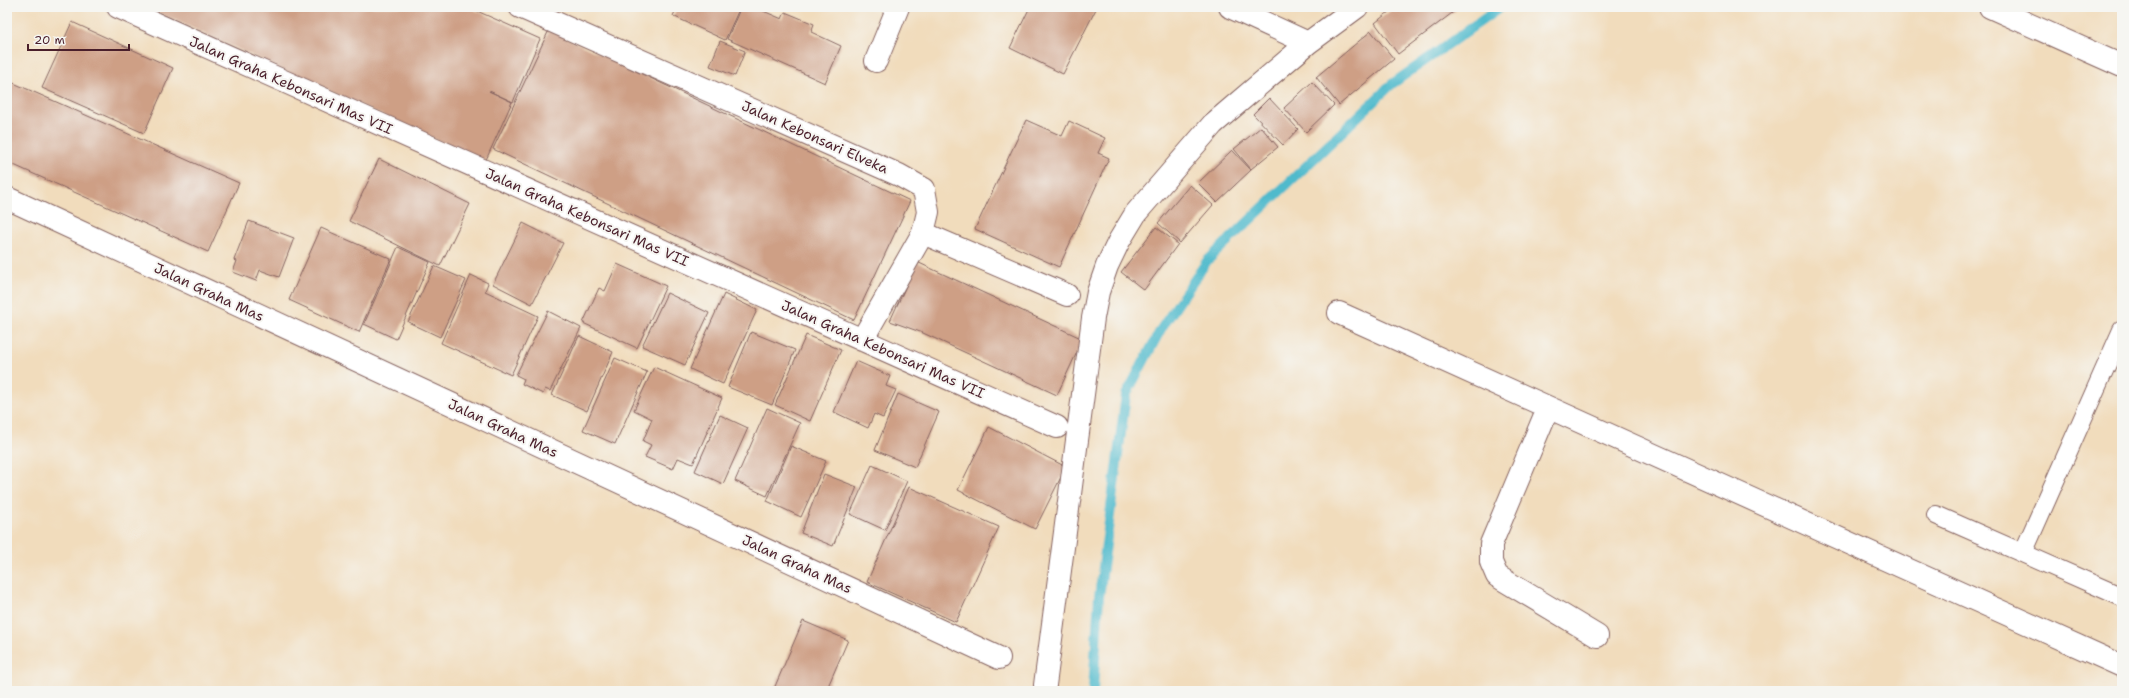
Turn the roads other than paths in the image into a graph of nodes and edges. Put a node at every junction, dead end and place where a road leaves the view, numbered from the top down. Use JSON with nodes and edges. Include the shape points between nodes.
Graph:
{"nodes":[{"id":1,"x":118,"y":7,"type":"edge"},
{"id":2,"x":520,"y":7,"type":"edge"},
{"id":3,"x":898,"y":7,"type":"edge"},
{"id":4,"x":1230,"y":7,"type":"edge"},
{"id":5,"x":1357,"y":7,"type":"edge"},
{"id":6,"x":1990,"y":7,"type":"edge"},
{"id":7,"x":1308,"y":43,"type":"junction"},
{"id":8,"x":876,"y":61,"type":"dead end"},
{"id":9,"x":2122,"y":66,"type":"edge"},
{"id":10,"x":7,"y":198,"type":"edge"},
{"id":11,"x":923,"y":233,"type":"junction"},
{"id":12,"x":1067,"y":295,"type":"dead end"},
{"id":13,"x":1339,"y":313,"type":"dead end"},
{"id":14,"x":2122,"y":330,"type":"edge"},
{"id":15,"x":862,"y":340,"type":"junction"},
{"id":16,"x":1548,"y":408,"type":"junction"},
{"id":17,"x":1057,"y":427,"type":"dead end"},
{"id":18,"x":1936,"y":515,"type":"dead end"},
{"id":19,"x":2023,"y":553,"type":"junction"},
{"id":20,"x":2122,"y":597,"type":"edge"},
{"id":21,"x":1597,"y":636,"type":"dead end"},
{"id":22,"x":999,"y":658,"type":"dead end"},
{"id":23,"x":2122,"y":666,"type":"edge"},
{"id":24,"x":1045,"y":685,"type":"dead end"}],
"edges":[{"from":1,"to":15,"type":"street","name":"Jalan Graha Kebonsari Mas VII"},
{"from":2,"to":11,"type":"street","name":"Jalan Kebonsari Elveka","via":[[899,175],[924,189],[928,212]]},
{"from":3,"to":8,"type":"street"},
{"from":4,"to":7,"type":"street"},
{"from":5,"to":7,"type":"street"},
{"from":6,"to":9,"type":"street"},
{"from":7,"to":24,"type":"street","via":[[1213,124],[1136,213],[1107,266],[1093,318]]},
{"from":10,"to":22,"type":"street","name":"Jalan Graha Mas"},
{"from":11,"to":12,"type":"street"},
{"from":11,"to":15,"type":"street"},
{"from":13,"to":16,"type":"street"},
{"from":14,"to":19,"type":"lane"},
{"from":15,"to":17,"type":"street","name":"Jalan Graha Kebonsari Mas VII"},
{"from":16,"to":21,"type":"street","via":[[1491,544],[1490,562],[1497,576]]},
{"from":16,"to":23,"type":"street"},
{"from":18,"to":19,"type":"lane"},
{"from":19,"to":20,"type":"lane"}]}
